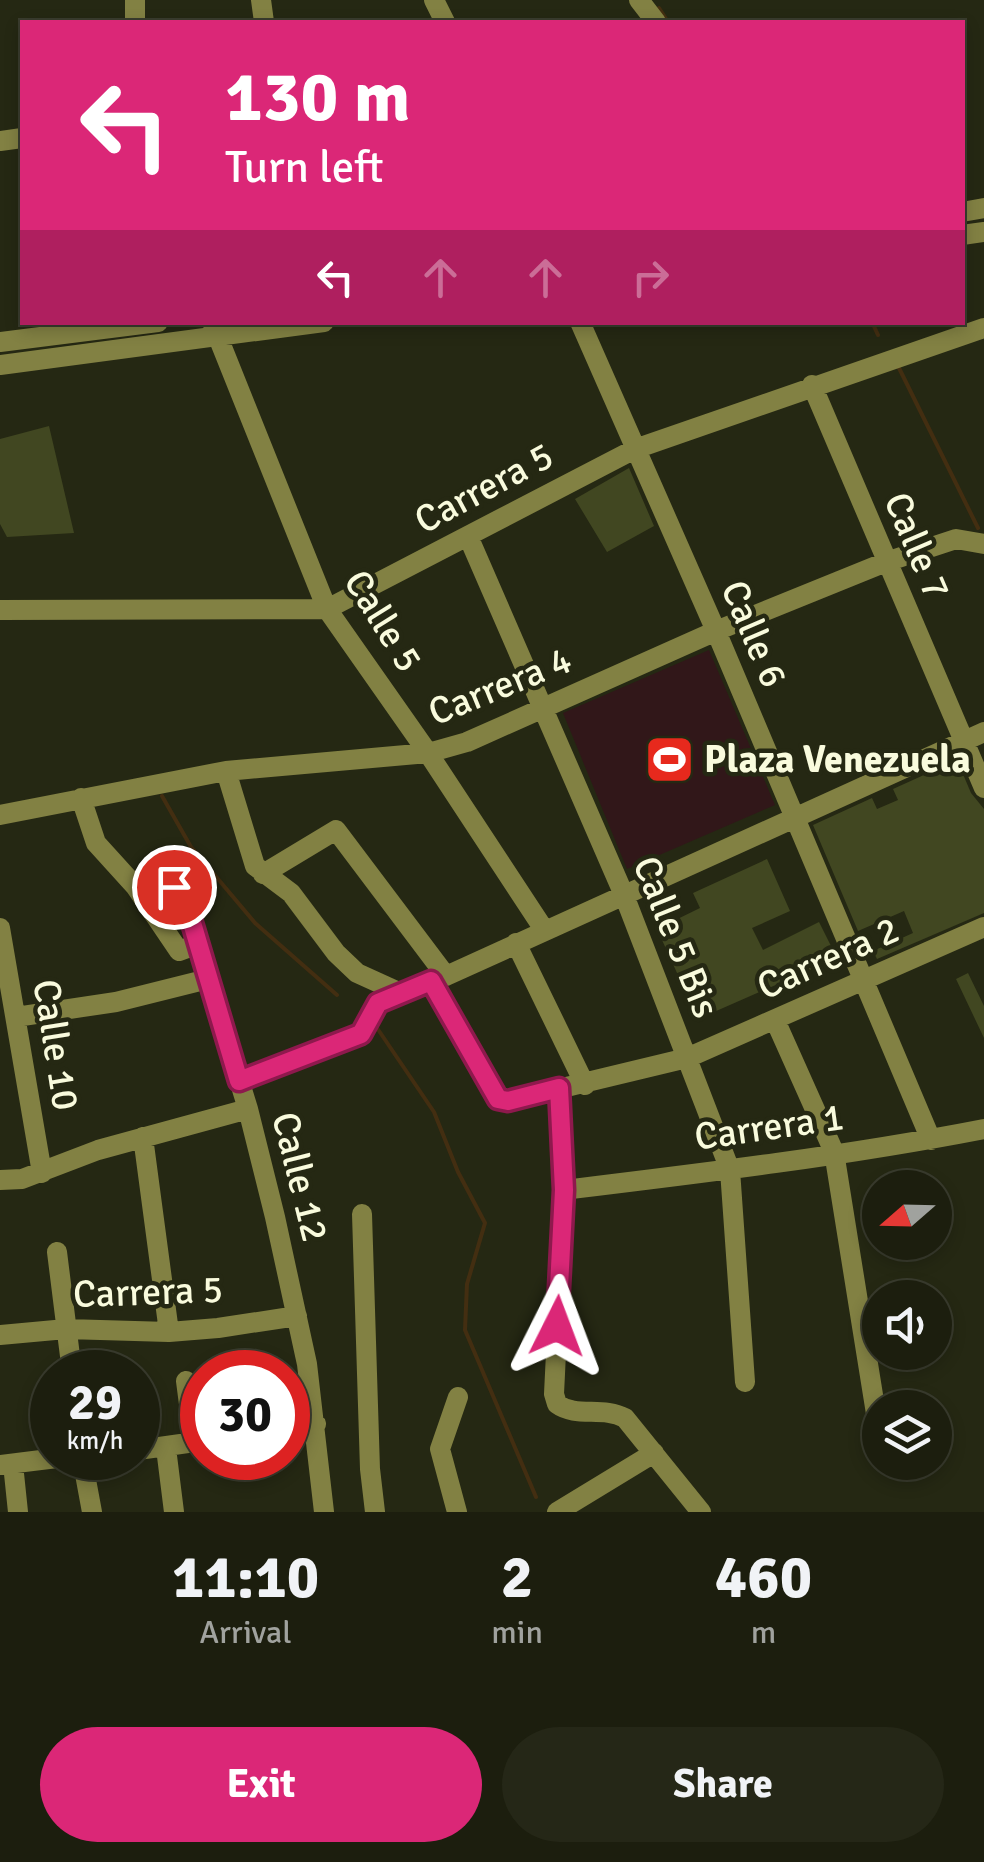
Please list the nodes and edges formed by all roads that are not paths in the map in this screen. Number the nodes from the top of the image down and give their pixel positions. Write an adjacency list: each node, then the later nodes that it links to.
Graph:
1 (639, 0): 2 (street)
2 (654, 20)
3 (134, 325): 8 (street)
4 (283, 325): 7 (street)
5 (581, 325): 11 (street, Calle 6)
6 (984, 328): 10 (street, Carrera 5)
7 (215, 330): 9 (street); 15 (street, Calle 5)
8 (0, 342)
9 (0, 365)
10 (812, 385): 11 (street, Carrera 5); 14 (street, Calle 7)
11 (635, 448): 12 (street, Carrera 5); 17 (street, Calle 6)
12 (468, 536): 15 (street, Carrera 5); 18 (street, Calle 5 Bis)
13 (984, 544): 14 (street, Carrera 4)
14 (886, 562): 17 (street, Carrera 4); 20 (street, Calle 7)
15 (327, 609): 16 (street, Carrera 5); 21 (street, Calle 5)
16 (0, 610)
17 (716, 632): 18 (street, Carrera 4); 26 (street, Calle 6)
18 (542, 709): 21 (street, Carrera 4); 29 (street, Calle 5 Bis)
19 (984, 732): 20 (street)
20 (964, 742): 23 (street, Calle 7); 26 (street)
21 (428, 753): 22 (street, Carrera 4); 32 (street, Calle 5)
22 (226, 771): 24 (street, Carrera 4); 28 (street)
23 (984, 788)
24 (81, 798): 25 (street, Carrera 4); 34 (street)
25 (0, 815)
26 (793, 818): 29 (street); 37 (street, Calle 6)
27 (164, 870): 34 (street, Calle 12)
28 (263, 874): 35 (street); 38 (street)
29 (624, 895): 32 (street); 41 (street, Calle 5 Bis)
30 (984, 927): 37 (street, Carrera 2)
31 (0, 928): 40 (street, Calle 10)
32 (545, 931): 33 (street)
33 (516, 943): 35 (street); 43 (street)
34 (198, 944): 36 (street, Calle 12)
35 (438, 978): 38 (street); 44 (street, Carrera 2)
36 (208, 979): 40 (street); 42 (street, Calle 12)
37 (863, 982): 39 (street, Carrera 2); 48 (street, Calle 6)
38 (401, 992): 42 (street)
39 (775, 1020): 41 (street, Carrera 2); 49 (street)
40 (12, 1028): 51 (street, Calle 10)
41 (687, 1058): 43 (street, Carrera 2); 50 (street, Calle 5 Bis)
42 (239, 1081): 45 (street, Calle 12)
43 (584, 1085): 44 (street, Carrera 2)
44 (559, 1088): 53 (street)
45 (248, 1109): 47 (street); 56 (street, Calle 12)
46 (984, 1129): 48 (street, Carrera 1)
47 (143, 1137): 51 (street); 58 (street)
48 (931, 1140): 49 (street, Carrera 1)
49 (834, 1152): 50 (street, Carrera 1); 62 (street)
50 (730, 1170): 53 (street, Carrera 1); 61 (street, Calle 5 Bis)
51 (42, 1173): 52 (street)
52 (0, 1180)
53 (564, 1190): 69 (street)
54 (362, 1214): 77 (street)
55 (57, 1252): 57 (street)
56 (297, 1316): 58 (street, Carrera 5); 64 (street, Calle 12)
57 (66, 1328): 58 (street, Carrera 5); 59 (street, Carrera 5); 60 (street)
58 (168, 1332)
59 (0, 1335)
60 (69, 1350)
61 (744, 1382)
62 (872, 1390)
63 (458, 1397): 78 (street)
64 (316, 1424): 65 (street); 76 (street, Calle 12)
65 (310, 1425)
66 (180, 1445): 68 (street)
67 (160, 1448): 68 (street)
68 (166, 1448): 75 (street)
69 (654, 1453): 72 (street); 80 (street)
70 (6, 1464): 73 (street)
71 (86, 1480): 74 (street)
72 (587, 1503): 79 (street)
73 (18, 1512)
74 (92, 1512)
75 (174, 1512)
76 (324, 1512)
77 (375, 1512)
78 (457, 1512)
79 (557, 1512)
80 (701, 1512)

